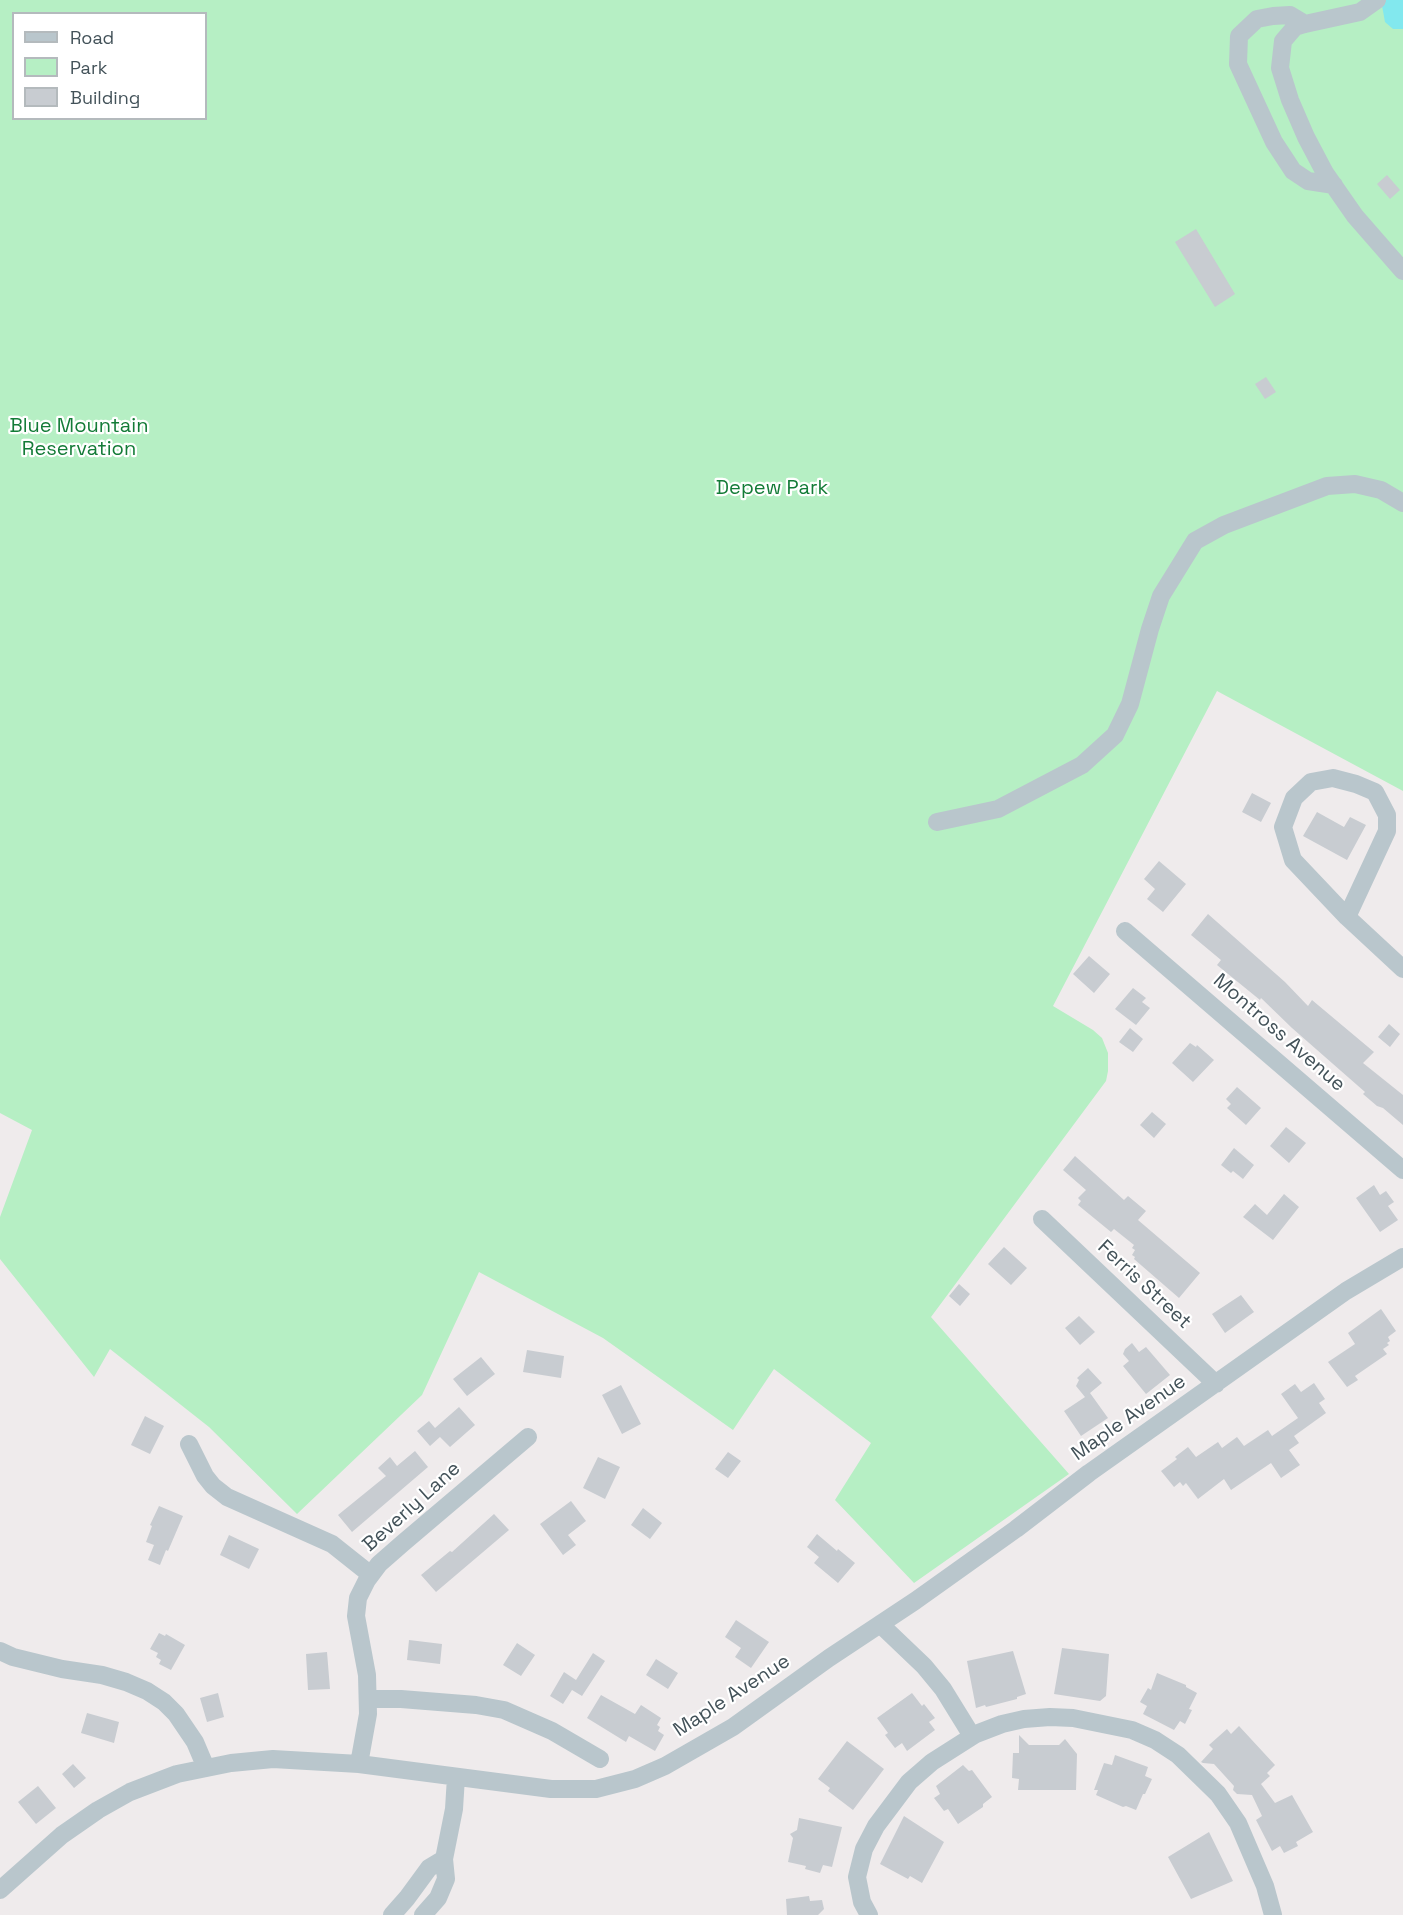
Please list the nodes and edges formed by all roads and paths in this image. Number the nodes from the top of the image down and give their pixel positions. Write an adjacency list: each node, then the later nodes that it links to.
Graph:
1 (1376, 0): 2 (street)
2 (1305, 24): 3 (street); 3 (street)
3 (1334, 185): 4 (street)
4 (1403, 271)
5 (1403, 503): 6 (street)
6 (938, 822)
7 (1347, 917): 7 (street); 9 (street)
8 (1125, 931): 10 (street, Montross Avenue)
9 (1403, 969)
10 (1403, 1170)
11 (1042, 1220): 13 (street, Ferris Street)
12 (1403, 1257): 13 (street, Maple Avenue)
13 (1216, 1384): 17 (street, Maple Avenue)
14 (528, 1437): 16 (street, Beverly Lane)
15 (189, 1444): 16 (street)
16 (371, 1575): 19 (street, Beverly Lane)
17 (880, 1624): 20 (street); 24 (street, Maple Avenue)
18 (0, 1651): 23 (street)
19 (368, 1699): 21 (street); 22 (street, Beverly Lane)
20 (972, 1736): 29 (street); 30 (street)
21 (600, 1759)
22 (359, 1764): 23 (street, Maple Avenue); 24 (street, Maple Avenue)
23 (206, 1768): 26 (street, Maple Avenue)
24 (456, 1777): 25 (street)
25 (444, 1859): 27 (street); 28 (street)
26 (0, 1890)
27 (392, 1915)
28 (423, 1915)
29 (869, 1915)
30 (1273, 1915)

